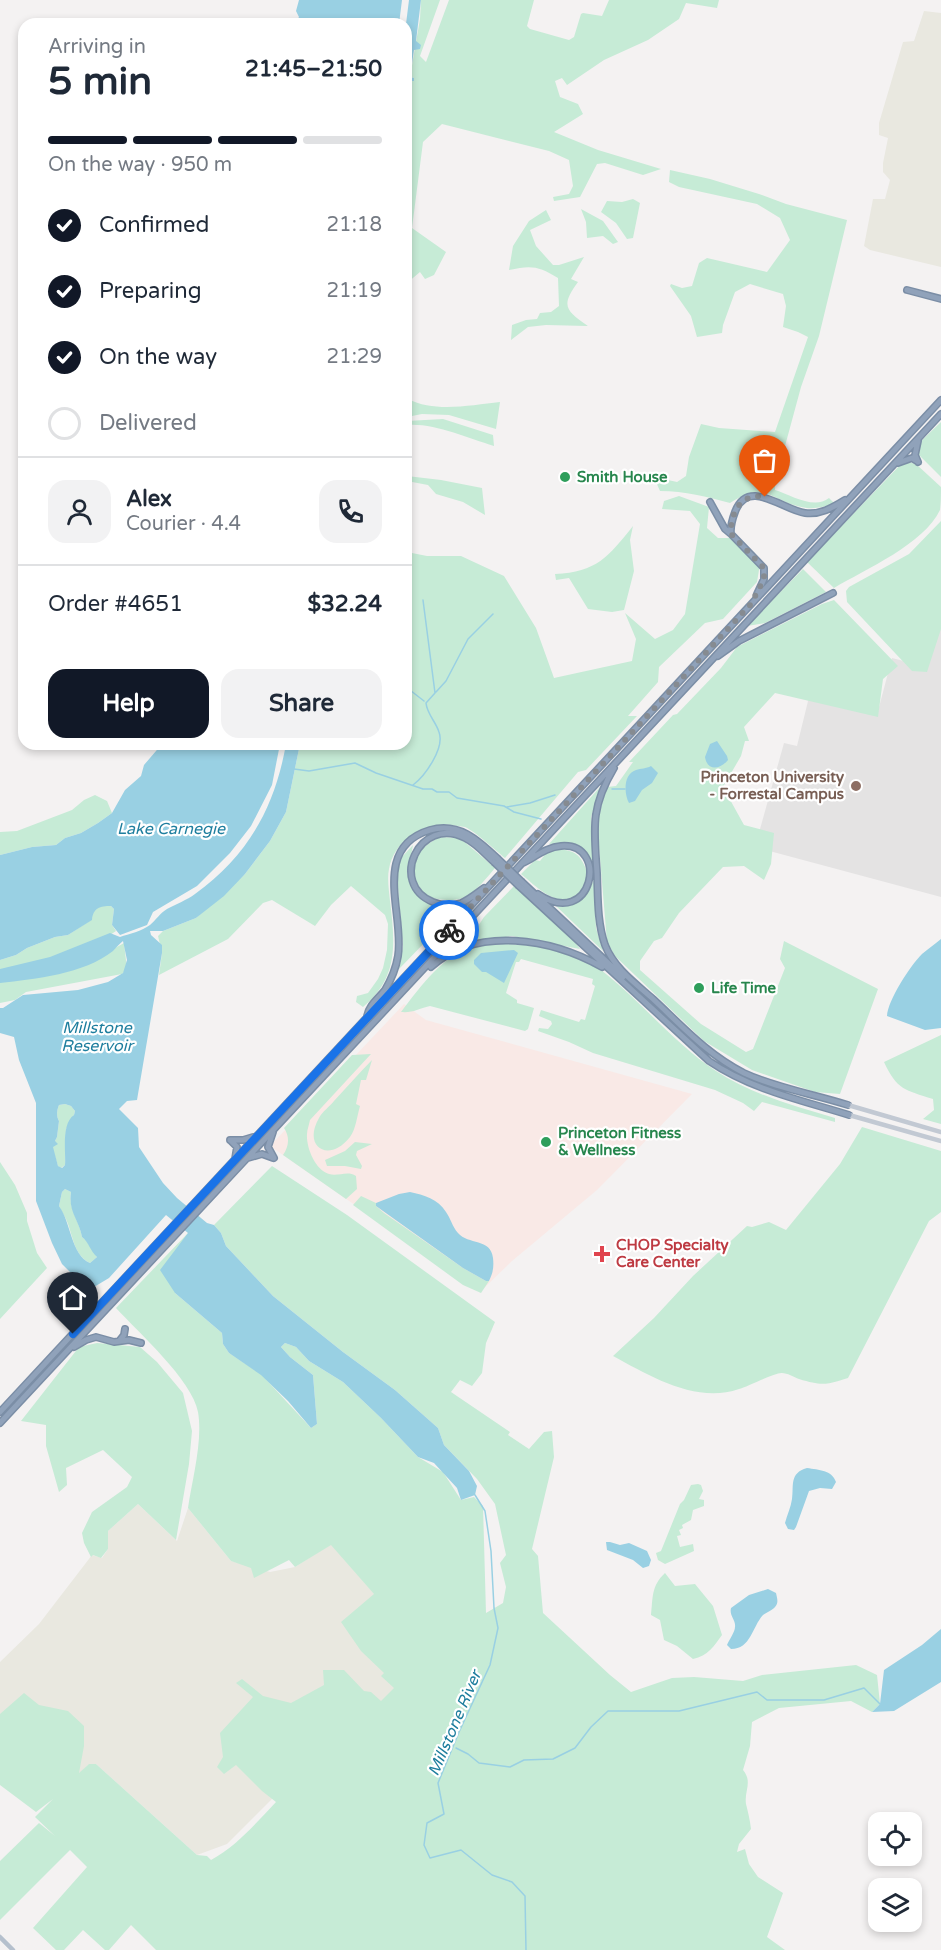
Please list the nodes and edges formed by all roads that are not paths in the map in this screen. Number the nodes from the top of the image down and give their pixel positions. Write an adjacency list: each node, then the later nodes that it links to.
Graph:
1 (907, 290): 2 (highway)
2 (941, 299)
3 (941, 400): 7 (highway)
4 (941, 414): 5 (highway)
5 (920, 436): 6 (highway); 6 (highway)
6 (894, 464): 12 (highway)
7 (851, 496): 9 (highway); 11 (highway)
8 (710, 502): 9 (highway)
9 (731, 534): 11 (highway)
10 (833, 593): 12 (highway)
11 (751, 604): 16 (highway)
12 (712, 660): 13 (highway)
13 (622, 757): 15 (highway); 22 (highway)
14 (496, 860): 16 (highway); 17 (highway, bridge); 21 (highway)
15 (519, 866): 18 (highway); 20 (highway)
16 (491, 884): 21 (highway)
17 (521, 884): 18 (highway); 19 (highway)
18 (528, 888): 22 (highway)
19 (610, 970): 20 (highway); 24 (highway)
20 (419, 975): 25 (highway)
21 (367, 1016): 27 (highway)
22 (674, 1021): 23 (highway)
23 (848, 1105): 26 (main road)
24 (849, 1115): 28 (main road)
25 (275, 1127): 29 (highway); 29 (highway)
26 (941, 1132)
27 (257, 1135): 30 (highway); 30 (highway)
28 (941, 1141)
29 (246, 1159): 31 (highway)
30 (235, 1160): 31 (highway)
31 (194, 1209): 35 (highway); 36 (highway)
32 (125, 1329): 33 (highway)
33 (120, 1340): 34 (highway); 35 (highway)
34 (141, 1343)
35 (63, 1354): 37 (highway)
36 (0, 1412)
37 (0, 1423)
38 (0, 1936): 39 (main road)
39 (13, 1950)

